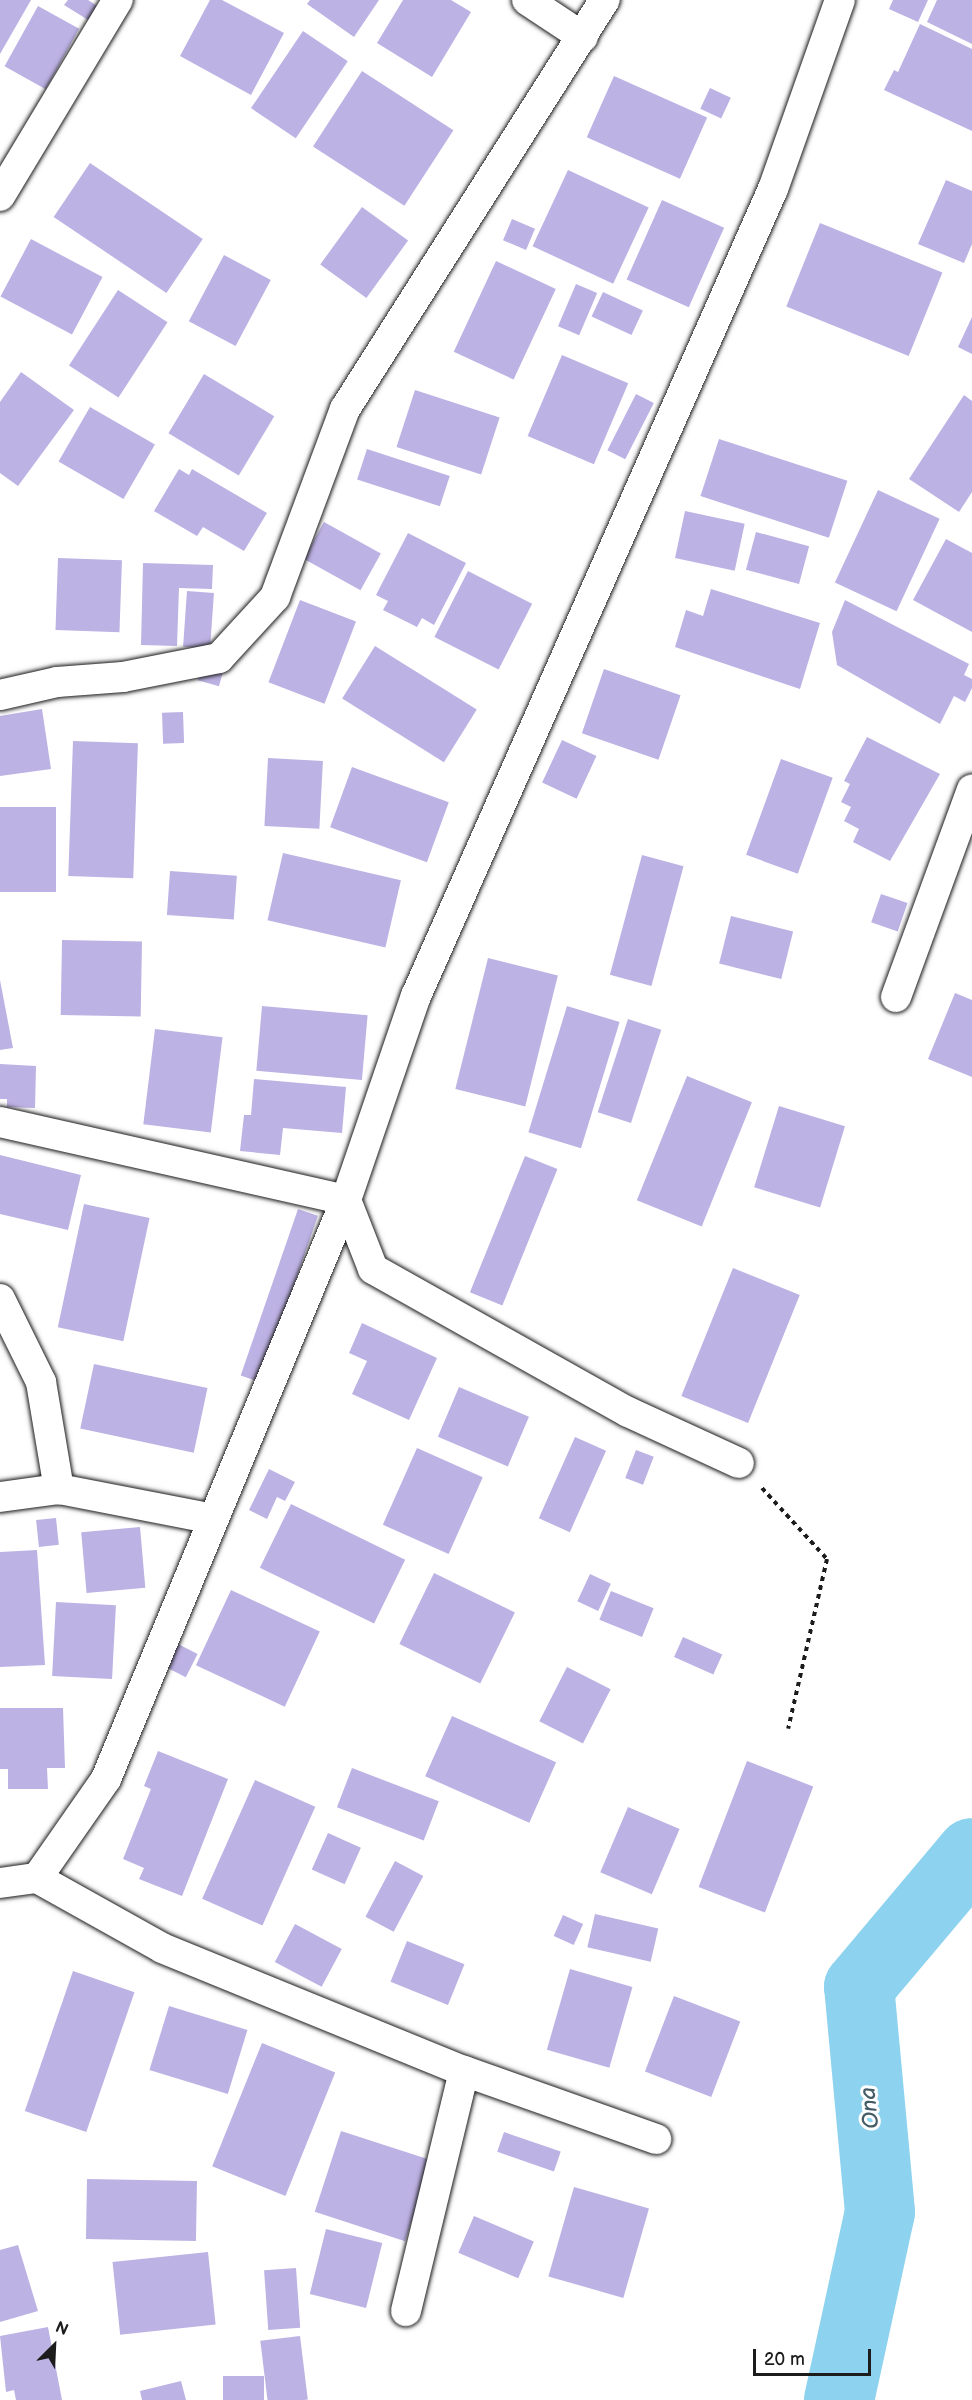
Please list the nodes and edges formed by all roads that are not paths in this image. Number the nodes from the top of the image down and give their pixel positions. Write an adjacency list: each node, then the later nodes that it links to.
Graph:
1 (118, 0): 6 (street)
2 (527, 0): 5 (street)
3 (605, 0): 5 (street)
4 (840, 0): 11 (street)
5 (583, 37): 7 (street)
6 (0, 196)
7 (0, 694)
8 (972, 789): 9 (street)
9 (896, 998)
10 (0, 1122): 11 (street)
11 (346, 1200): 13 (street); 16 (street)
12 (0, 1299): 14 (street)
13 (740, 1463)
14 (59, 1490): 15 (street); 16 (street)
15 (0, 1497)
16 (213, 1520): 17 (street)
17 (37, 1878): 18 (street); 19 (street)
18 (0, 1883)
19 (464, 2071): 20 (street); 21 (street)
20 (656, 2139)
21 (406, 2311)

